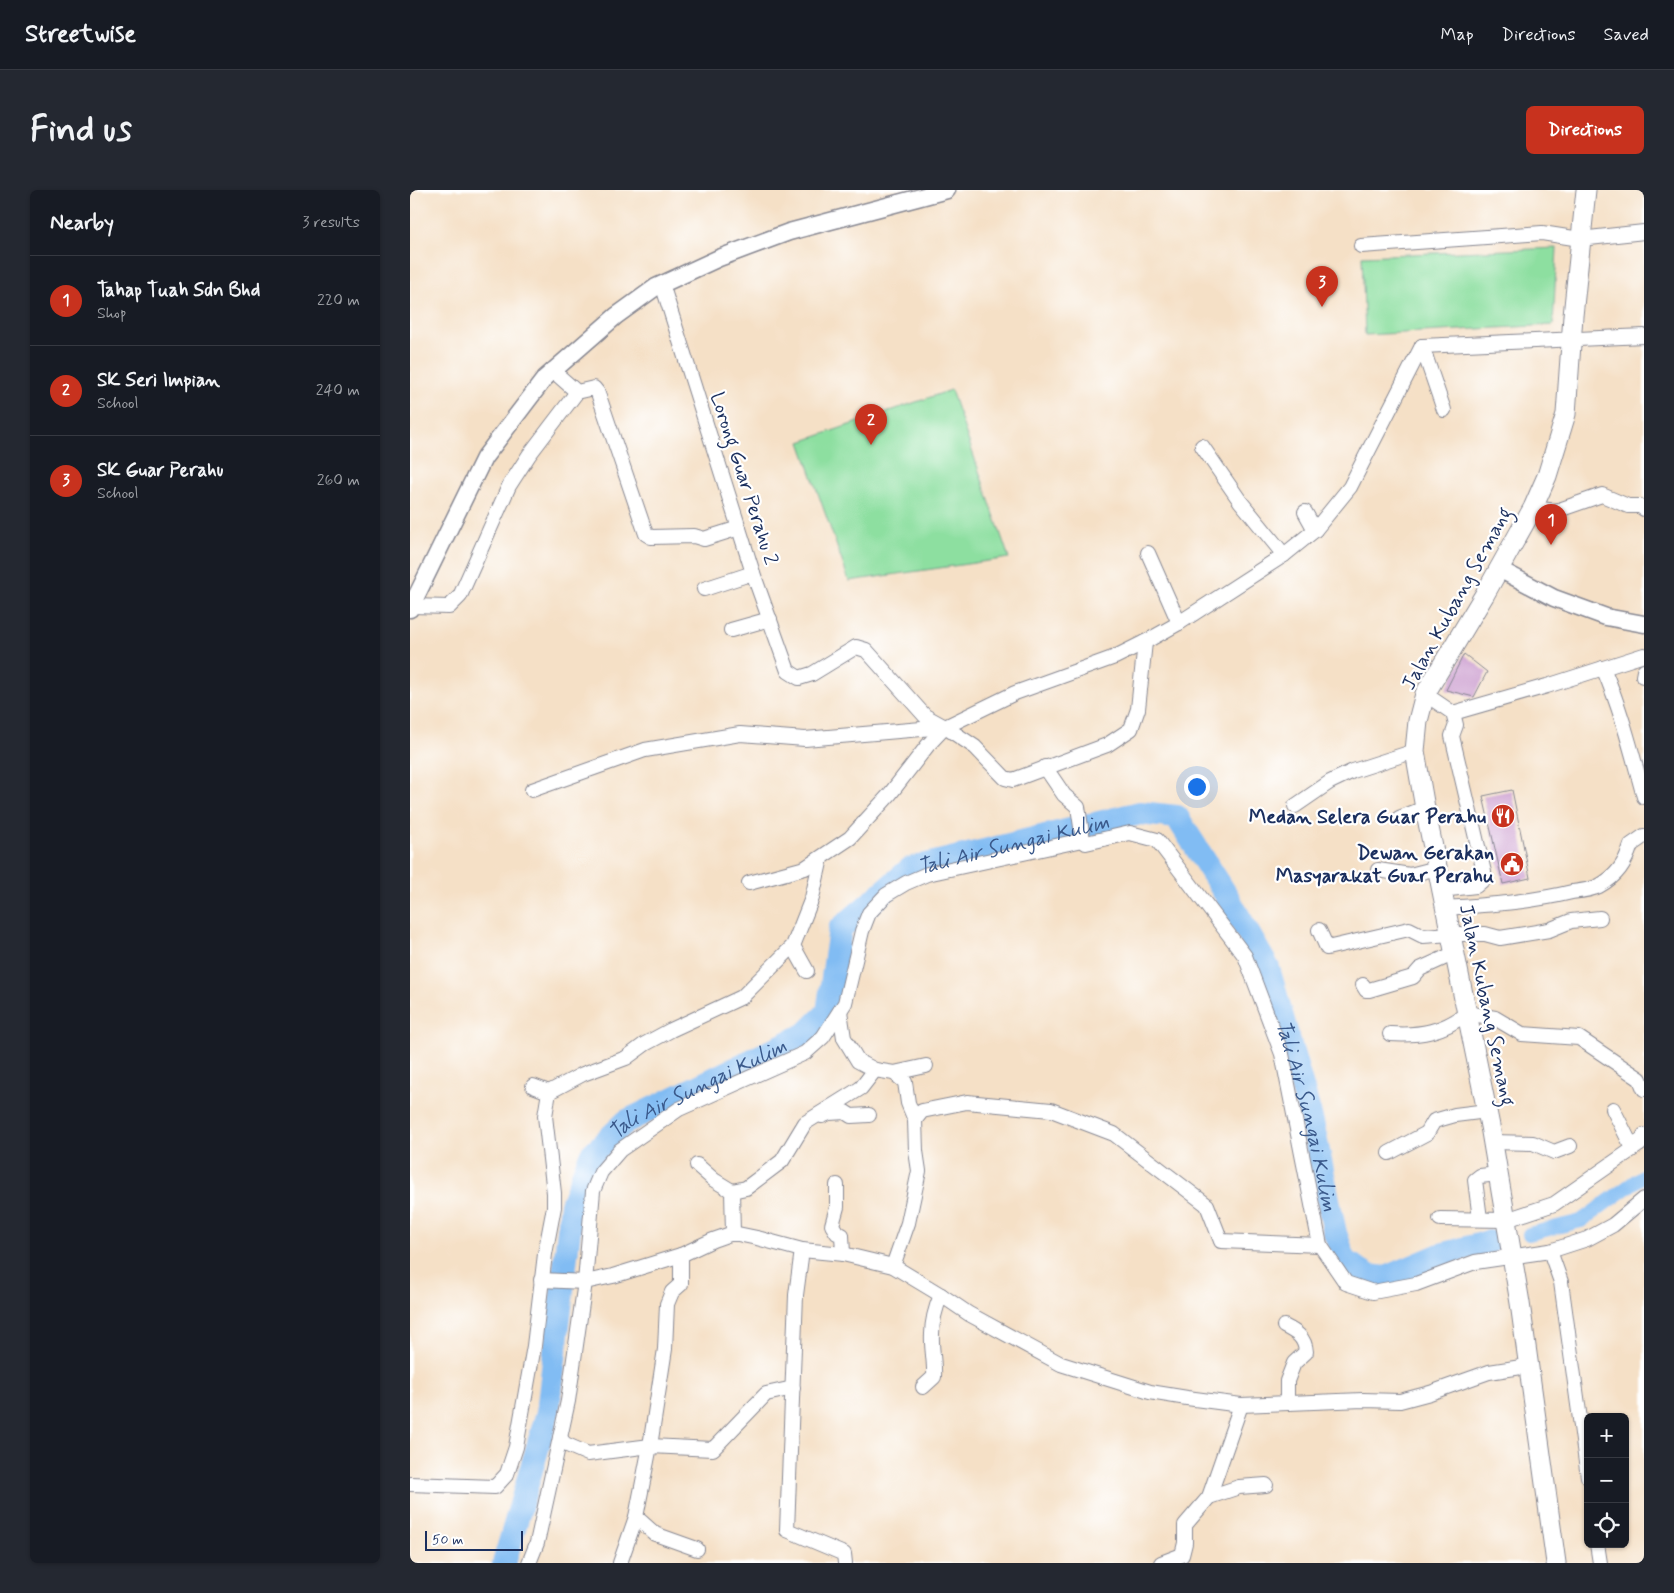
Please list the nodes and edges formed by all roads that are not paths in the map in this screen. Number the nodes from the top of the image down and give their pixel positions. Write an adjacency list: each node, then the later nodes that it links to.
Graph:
1 (947, 190): 6 (street)
2 (1586, 190): 4 (main road, Jalan Kubang Semang)
3 (1644, 232): 4 (street)
4 (1580, 238): 5 (street); 8 (main road, Jalan Kubang Semang)
5 (1361, 246)
6 (662, 284): 10 (street); 17 (street, Lorong Guar Perahu 2)
7 (1644, 336): 8 (street)
8 (1571, 340): 9 (street); 14 (main road, Jalan Kubang Semang)
9 (1422, 346): 12 (street); 18 (street)
10 (552, 370): 11 (street); 24 (street)
11 (577, 392): 17 (street); 24 (street)
12 (1444, 410)
13 (1202, 446): 20 (street)
14 (1533, 508): 15 (street); 21 (main road, Jalan Kubang Semang)
15 (1644, 509)
16 (1305, 512): 18 (street)
17 (739, 528): 22 (street, Lorong Guar Perahu 2)
18 (1315, 530): 20 (street)
19 (1148, 553): 26 (street)
20 (1284, 555): 26 (street)
21 (1499, 568): 27 (street); 32 (main road, Jalan Kubang Semang)
22 (753, 573): 23 (street); 25 (street, Lorong Guar Perahu 2)
23 (704, 589)
24 (411, 608)
25 (770, 619): 28 (street); 34 (street, Lorong Guar Perahu 2)
26 (1180, 623): 29 (street)
27 (1644, 624)
28 (731, 630)
29 (1146, 642): 34 (street); 36 (street)
30 (1644, 655): 31 (street)
31 (1603, 668): 33 (street); 38 (street)
32 (1425, 694): 33 (street); 35 (main road, Jalan Kubang Semang)
33 (1453, 713): 48 (street)
34 (945, 727): 36 (street); 37 (street); 44 (street)
35 (1415, 751): 39 (street); 40 (main road, Jalan Kubang Semang)
36 (1045, 767): 43 (street)
37 (532, 790)
38 (1644, 797)
39 (1295, 806)
40 (1425, 808): 41 (street); 45 (main road, Jalan Kubang Semang)
41 (1399, 818)
42 (1644, 836): 48 (street)
43 (1083, 838): 56 (street); 83 (street)
44 (821, 858): 47 (street); 52 (street)
45 (1437, 868): 46 (street); 48 (main road, Jalan Kubang Semang)
46 (1378, 870)
47 (750, 884)
48 (1443, 899): 51 (main road, Jalan Kubang Semang)
49 (1600, 918): 51 (street)
50 (1318, 930): 51 (street)
51 (1451, 934): 53 (main road, Jalan Kubang Semang)
52 (793, 946): 54 (street); 64 (street)
53 (1455, 953): 55 (street); 57 (main road, Jalan Kubang Semang)
54 (807, 971)
55 (1363, 984)
56 (840, 1011): 60 (street); 91 (street)
57 (1467, 1013): 58 (street); 63 (street); 66 (main road, Jalan Kubang Semang)
58 (1390, 1034)
59 (926, 1066): 61 (street)
60 (875, 1070): 61 (street); 69 (street)
61 (894, 1073): 68 (street)
62 (533, 1086): 64 (street)
63 (1644, 1089)
64 (549, 1092): 90 (street)
65 (1613, 1109): 70 (street)
66 (1487, 1111): 71 (main road, Jalan Kubang Semang); 73 (street)
67 (869, 1115): 69 (street)
68 (916, 1120): 83 (street); 89 (street)
69 (805, 1123): 77 (street)
70 (1642, 1139): 81 (street)
71 (1493, 1142): 72 (street); 75 (main road, Jalan Kubang Semang)
72 (1570, 1146)
73 (1388, 1153)
74 (698, 1166): 77 (street)
75 (1498, 1174): 80 (street); 81 (main road, Jalan Kubang Semang)
76 (837, 1186): 87 (street)
77 (732, 1191): 82 (street)
78 (1644, 1199): 85 (street)
79 (1440, 1219): 80 (street)
80 (1480, 1219): 81 (street)
81 (1506, 1220): 88 (main road, Jalan Kubang Semang)
82 (733, 1234): 84 (street); 86 (street)
83 (1320, 1245): 88 (street)
84 (802, 1250): 87 (street); 96 (street)
85 (1550, 1251): 88 (street); 101 (street)
86 (681, 1254): 91 (street); 100 (street)
87 (843, 1254): 89 (street)
88 (1512, 1256): 94 (main road, Jalan Kubang Semang)
89 (893, 1266): 92 (street)
90 (545, 1280): 91 (street); 102 (street)
91 (583, 1282): 99 (street)
92 (941, 1295): 95 (street); 98 (street)
93 (1284, 1326): 97 (street)
94 (1528, 1366): 97 (street); 112 (main road, Jalan Kubang Semang)
95 (923, 1387)
96 (793, 1388): 100 (street); 110 (street)
97 (1287, 1403): 98 (street)
98 (1241, 1405): 104 (street)
99 (560, 1438): 100 (street); 108 (street)
100 (650, 1446): 105 (street)
101 (1585, 1458)
102 (410, 1484)
103 (1266, 1485): 104 (street)
104 (1209, 1497): 111 (street)
105 (636, 1517): 107 (street); 109 (street)
106 (1598, 1548): 113 (street)
107 (697, 1549)
108 (529, 1563)
109 (620, 1563)
110 (845, 1563)
111 (1161, 1563)
112 (1556, 1563)
113 (1600, 1563)

